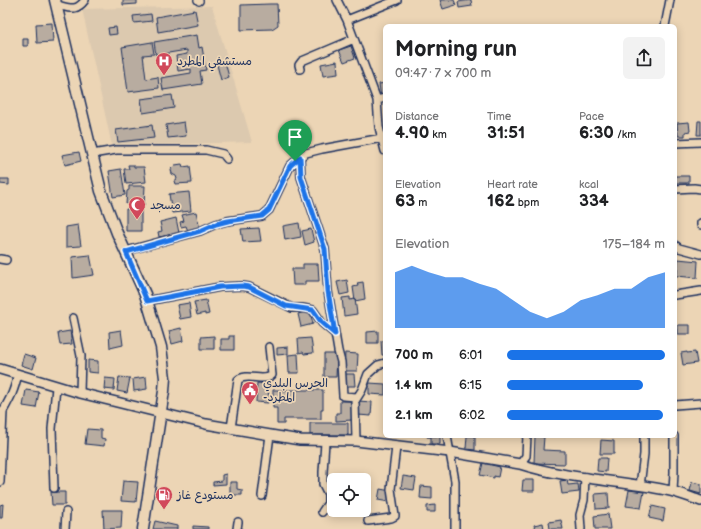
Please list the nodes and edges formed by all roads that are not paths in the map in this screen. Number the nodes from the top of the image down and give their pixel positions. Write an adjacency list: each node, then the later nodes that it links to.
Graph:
1 (85, 0): 5 (street)
2 (338, 0): 6 (street)
3 (397, 0): 6 (street)
4 (670, 0): 7 (street)
5 (54, 2): 10 (main road)
6 (347, 20): 8 (street)
7 (665, 24)
8 (354, 39): 9 (street); 12 (street)
9 (300, 69)
10 (72, 86): 18 (main road); 41 (main road)
11 (383, 98): 12 (street)
12 (377, 100): 13 (street)
13 (382, 121): 14 (street)
14 (382, 138): 15 (street); 19 (street)
15 (383, 142)
16 (701, 142): 17 (street)
17 (677, 143)
18 (92, 154): 20 (street); 24 (main road)
19 (300, 157): 24 (street); 30 (street)
20 (227, 159)
21 (701, 189): 22 (street)
22 (677, 190)
23 (677, 246): 25 (street)
24 (126, 252): 28 (main road)
25 (701, 254)
26 (701, 291): 27 (street)
27 (677, 295)
28 (147, 301): 30 (street); 41 (main road)
29 (73, 318): 36 (street)
30 (335, 334): 37 (street)
31 (269, 347): 42 (street)
32 (383, 364): 37 (street)
33 (0, 369): 34 (street)
34 (18, 374): 35 (street); 40 (street)
35 (56, 387): 36 (street); 56 (street)
36 (80, 393): 41 (street)
37 (356, 397): 48 (street)
38 (701, 402): 39 (street)
39 (677, 404)
40 (1, 411): 54 (street)
41 (159, 413): 42 (street); 64 (main road); 65 (main road)
42 (232, 428): 43 (street)
43 (270, 435): 49 (street); 58 (street)
44 (447, 438): 51 (street)
45 (527, 438): 52 (street)
46 (644, 438): 55 (street)
47 (674, 438): 57 (street)
48 (356, 441): 49 (street); 50 (street)
49 (325, 442): 61 (street)
50 (396, 447): 51 (street); 62 (street)
51 (450, 452): 52 (street); 66 (street)
52 (520, 464): 53 (street)
53 (585, 477): 55 (street); 67 (street)
54 (0, 482)
55 (640, 486): 57 (street)
56 (54, 488)
57 (672, 492): 59 (street)
58 (262, 496)
59 (701, 501)
60 (66, 512): 63 (street)
61 (322, 512)
62 (368, 521)
63 (65, 529)
64 (137, 529)
65 (143, 529)
66 (455, 529)
67 (581, 529)

